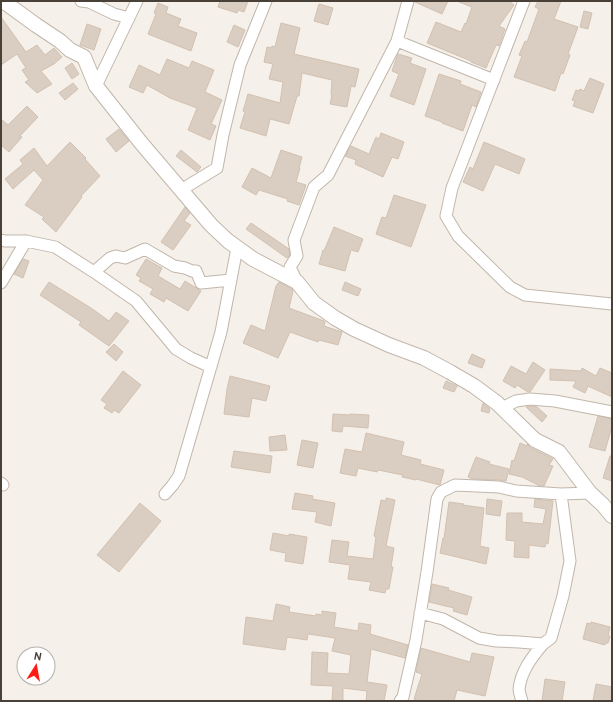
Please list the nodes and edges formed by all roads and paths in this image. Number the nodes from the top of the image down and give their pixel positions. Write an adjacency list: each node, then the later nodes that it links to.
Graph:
1 (81, 1): 7 (street)
2 (137, 1): 7 (street)
3 (266, 1): 11 (street)
4 (408, 1): 8 (street)
5 (524, 1): 9 (street)
6 (10, 3): 10 (street)
7 (129, 18): 10 (street)
8 (397, 41): 9 (street); 17 (street)
9 (494, 80): 19 (street)
10 (96, 86): 11 (street)
11 (181, 190): 14 (street)
12 (26, 240): 13 (street); 15 (street); 18 (street)
13 (2, 242)
14 (238, 248): 16 (street); 17 (street)
15 (94, 272): 16 (street); 20 (street)
16 (231, 280): 20 (street)
17 (297, 282): 21 (street)
18 (1, 283)
19 (612, 304)
20 (211, 367): 24 (street)
21 (502, 408): 22 (street); 23 (street)
22 (612, 412)
23 (590, 493): 25 (street); 26 (street)
24 (165, 494)
25 (561, 494): 27 (street); 28 (street)
26 (612, 516)
27 (420, 613): 28 (street); 29 (street)
28 (543, 644): 30 (street)
29 (400, 701)
30 (522, 701)

